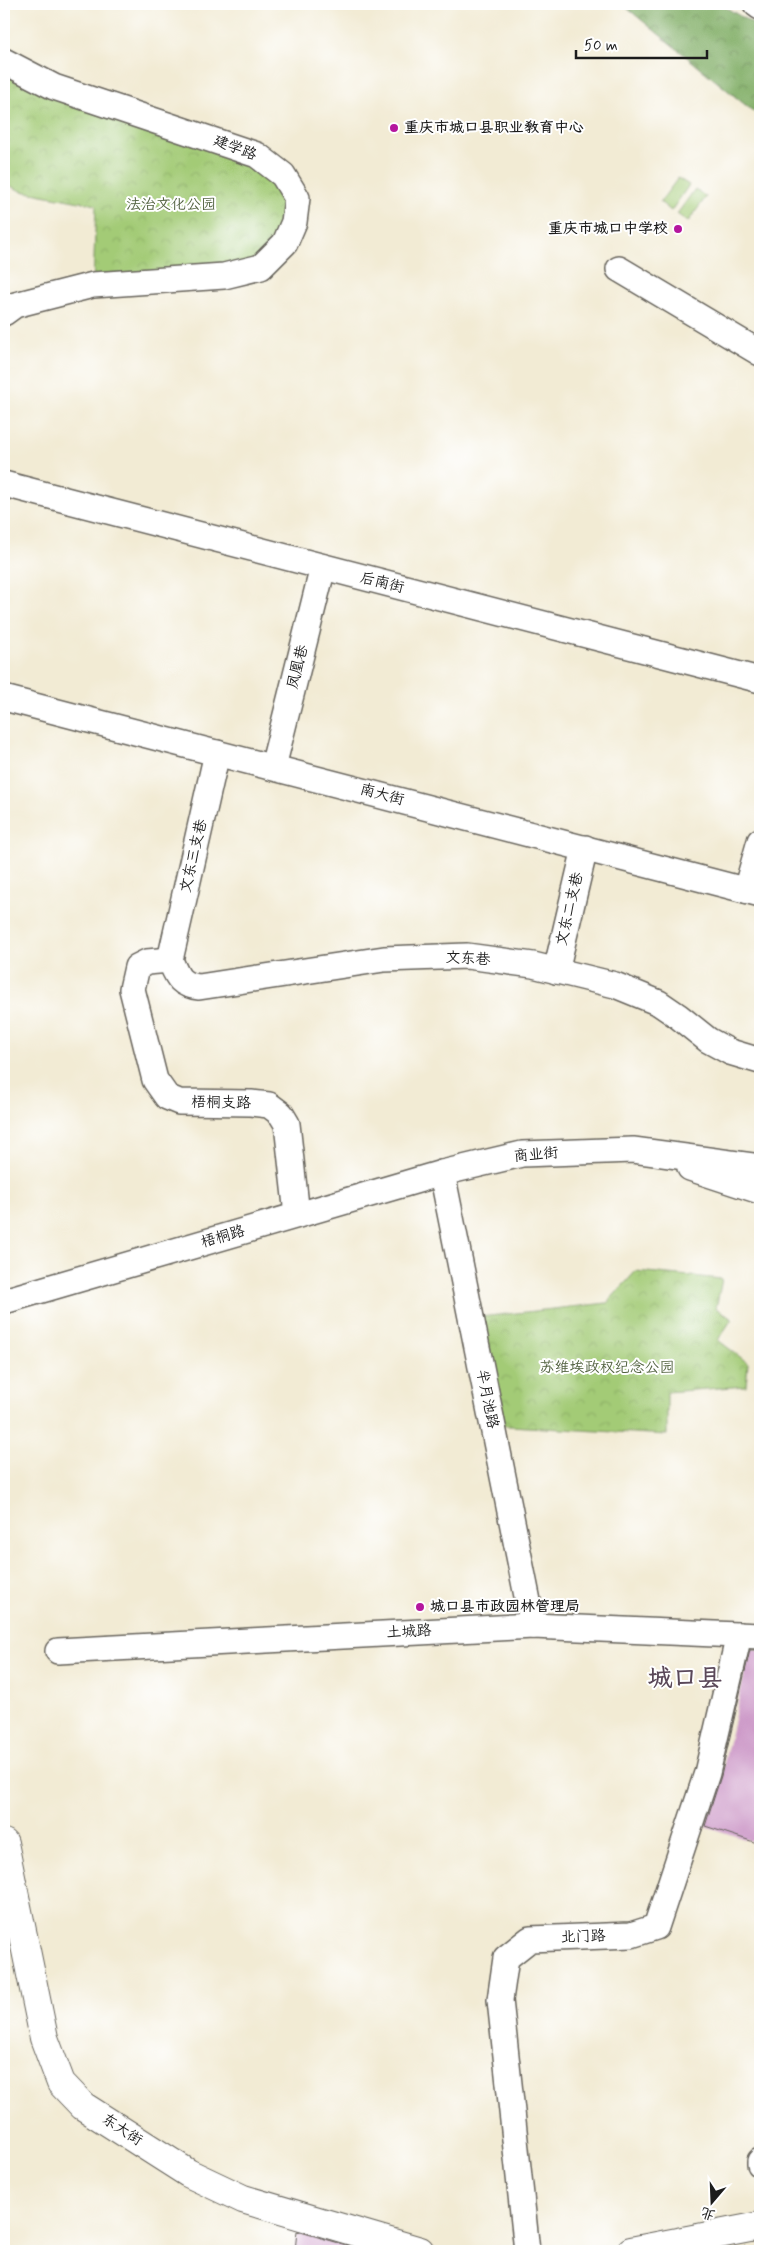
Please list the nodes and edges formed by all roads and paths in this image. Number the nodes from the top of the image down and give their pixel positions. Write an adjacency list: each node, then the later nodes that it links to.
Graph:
1 (756, 4): 2 (street)
2 (760, 8)
3 (4, 61): 5 (street, 建学路)
4 (619, 269): 6 (street)
5 (4, 313)
6 (760, 353)
7 (4, 484): 8 (street, 后南街)
8 (323, 567): 9 (street, 后南街); 12 (street, 凤凰巷)
9 (760, 680)
10 (4, 698): 11 (street, 南大街)
11 (217, 753): 12 (street, 南大街); 16 (street, 文东三支巷)
12 (273, 766): 14 (street, 南大街)
13 (760, 841): 15 (street)
14 (585, 848): 15 (street, 南大街); 17 (street, 文东二支巷)
15 (753, 892)
16 (170, 960): 17 (street, 文东巷); 23 (street, 梧桐支路)
17 (556, 971): 18 (street, 文东巷)
18 (760, 1060)
19 (633, 1150): 20 (street, 商业街); 21 (street, 商业街); 22 (street, 商业街)
20 (760, 1167)
21 (442, 1173): 23 (street, 梧桐路); 25 (street, 半月池路)
22 (760, 1191)
23 (297, 1215): 24 (street, 梧桐路)
24 (4, 1302)
25 (533, 1626): 26 (street, 土城路); 27 (street, 土城路)
26 (750, 1635): 34 (street, 北门路)
27 (58, 1651)
28 (4, 1843): 33 (main road, 东大街)
29 (4, 1918): 32 (main road, 东大街)
30 (760, 2226): 35 (main road)
31 (760, 2242): 36 (main road)
32 (370, 2251)
33 (420, 2251)
34 (527, 2251)
35 (631, 2251)
36 (708, 2251)

